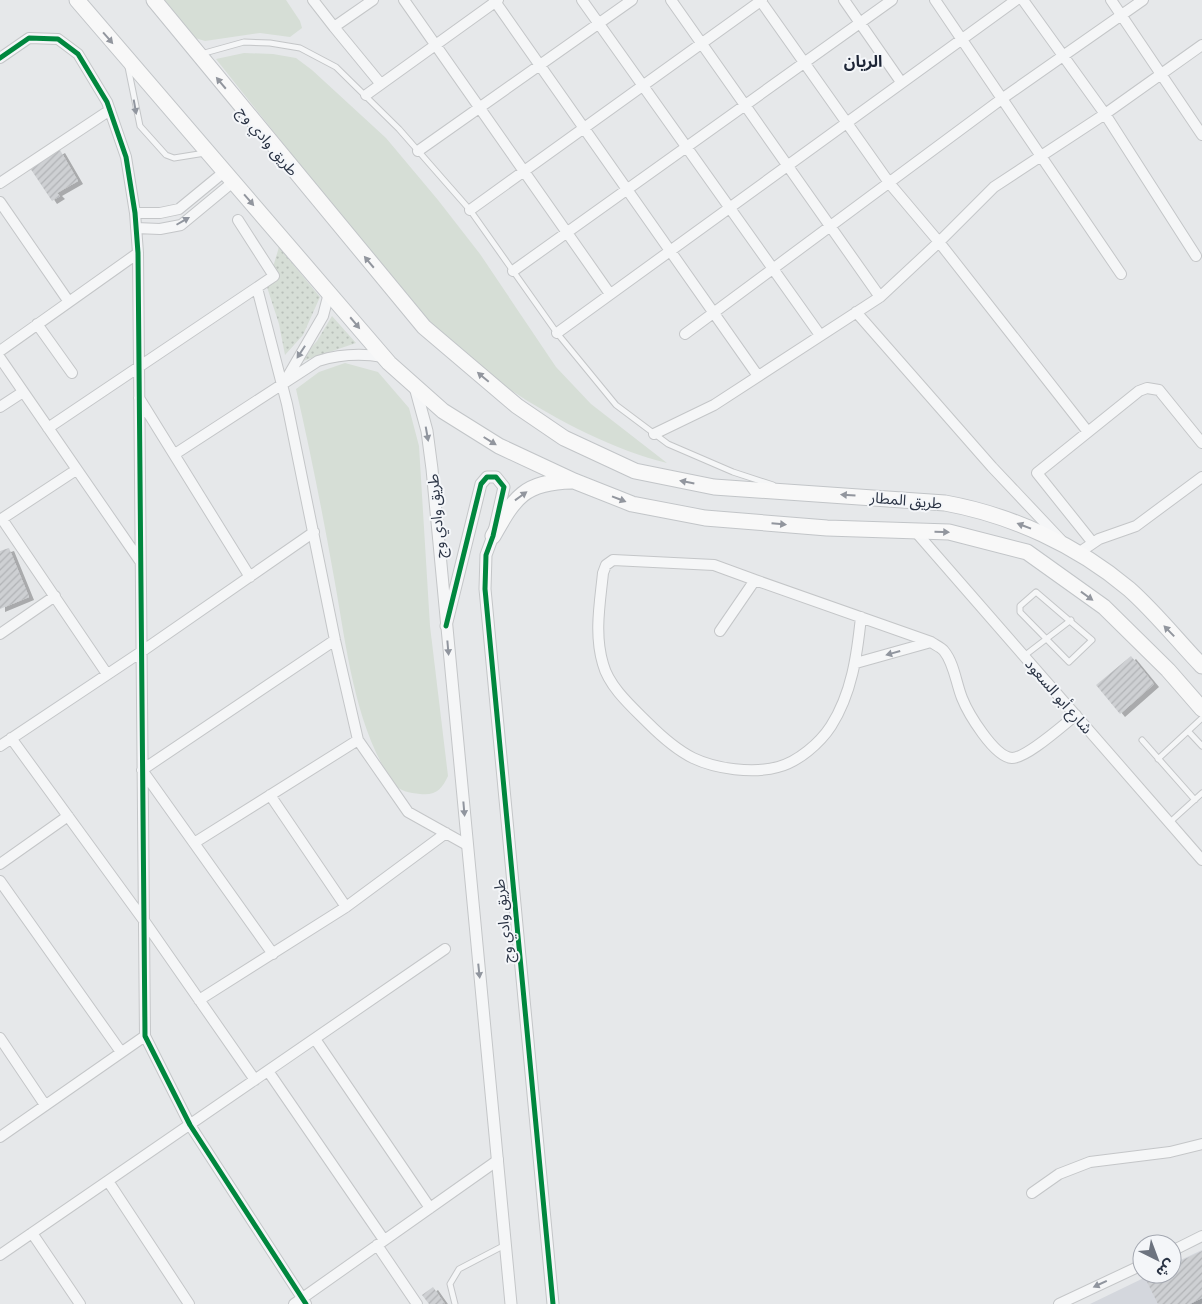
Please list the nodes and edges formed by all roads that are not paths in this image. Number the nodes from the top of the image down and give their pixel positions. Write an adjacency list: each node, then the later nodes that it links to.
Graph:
1 (77, 0): 29 (main road, one-way to 29)
2 (154, 0): 26 (main road, طريق وادي وج)
3 (313, 0): 21 (street)
4 (373, 0): 21 (street)
5 (404, 0): 24 (street)
6 (582, 0): 19 (street)
7 (632, 0): 19 (street)
8 (671, 0): 23 (street)
9 (761, 0): 23 (street); 30 (street)
10 (844, 0): 20 (street)
11 (892, 0): 20 (street)
12 (935, 0): 22 (street)
13 (1016, 0): 22 (street)
14 (1024, 0): 27 (street)
15 (1111, 0): 18 (street)
16 (1143, 0): 18 (street)
17 (496, 1): 24 (street); 31 (street)
18 (1122, 15): 27 (street); 32 (street)
19 (599, 23): 31 (street); 35 (street)
20 (861, 24): 30 (street); 33 (street)
21 (334, 27): 34 (street)
22 (963, 38): 33 (street); 37 (street)
23 (702, 43): 35 (street); 38 (street)
24 (435, 44): 34 (street); 39 (street)
25 (1202, 44): 32 (street)
26 (197, 55): 36 (lane); 95 (main road, طريق وادي وج, one-way to 26)
27 (1063, 56): 37 (street); 41 (street)
28 (0, 58): 40 (street)
29 (127, 59): 47 (main road); 47 (lane, one-way to 47)
30 (805, 63): 38 (street); 42 (street)
31 (539, 65): 39 (street); 43 (street)
32 (1161, 74): 41 (street); 44 (street)
33 (901, 82): 42 (street)
34 (380, 83): 36 (street)
35 (643, 86): 43 (street); 45 (street)
36 (366, 95): 46 (lane)
37 (1003, 98): 48 (street); 53 (street)
38 (746, 106): 45 (street); 49 (street)
39 (479, 107): 46 (street); 50 (street)
40 (110, 110): 52 (street); 58 (street)
41 (1105, 114): 48 (street); 66 (street)
42 (846, 122): 49 (street); 53 (street)
43 (584, 128): 50 (street); 54 (street)
44 (1202, 135)
45 (687, 147): 54 (street); 56 (street)
46 (418, 150): 57 (lane)
47 (208, 153): 51 (main road)
48 (1042, 156): 63 (street); 69 (street)
49 (787, 165): 56 (street); 60 (street)
50 (524, 171): 57 (street); 62 (street)
51 (229, 177): 58 (street); 61 (street, one-way to 51); 71 (main road, one-way to 71)
52 (0, 183)
53 (890, 184): 60 (street); 63 (street)
54 (627, 190): 62 (street); 64 (street)
55 (0, 202): 74 (street)
56 (729, 207): 64 (street); 67 (street)
57 (470, 210): 68 (lane)
58 (135, 213): 61 (street)
59 (238, 220): 70 (street)
60 (831, 227): 67 (street); 73 (street)
61 (136, 228): 65 (street)
62 (567, 233): 68 (street); 72 (street)
63 (939, 242): 73 (street); 93 (street)
64 (670, 251): 72 (street); 76 (street)
65 (138, 253): 74 (street); 84 (street)
66 (1196, 256)
67 (773, 269): 76 (street); 80 (street)
68 (513, 271): 78 (lane)
69 (1121, 274)
70 (257, 288): 84 (street); 87 (street)
71 (329, 293): 82 (main road, one-way to 82); 87 (street, one-way to 87)
72 (610, 294): 78 (street)
73 (880, 297): 75 (street)
74 (68, 302): 77 (street)
75 (856, 312): 80 (street); 107 (street)
76 (713, 313): 79 (street); 86 (street)
77 (37, 324): 81 (street); 85 (street)
78 (557, 333): 94 (lane)
79 (685, 334)
80 (820, 336): 86 (street)
81 (0, 351)
82 (383, 357): 87 (street); 88 (main road)
83 (0, 358): 89 (street)
84 (139, 366): 90 (street); 92 (street)
85 (72, 372)
86 (758, 376): 94 (street)
87 (283, 385): 97 (street); 104 (street)
88 (415, 387): 100 (main road, one-way to 100); 114 (street, طريق وادي وج, one-way to 114)
89 (23, 392): 91 (street); 92 (street)
90 (139, 398): 97 (street); 108 (street)
91 (0, 407)
92 (48, 428): 98 (street)
93 (1088, 432): 96 (street); 106 (street)
94 (654, 434): 101 (lane)
95 (564, 438): 101 (main road, طريق المطار, one-way to 95)
96 (1202, 443)
97 (175, 454): 109 (street)
98 (76, 470): 102 (street); 108 (street)
99 (1202, 477): 106 (street)
100 (574, 482): 103 (main road, طريق المطار, one-way to 103); 105 (main road, one-way to 100)
101 (792, 491): 107 (main road, طريق المطار, one-way to 101)
102 (1, 519): 111 (street)
103 (915, 531): 121 (street, شارع أبو السعود); 125 (main road, طريق المطار, one-way to 125)
104 (314, 532): 109 (street); 117 (street)
105 (493, 536): 114 (street, طريق وادي وج); 181 (street, طريق وادي وج)
106 (1093, 543): 107 (street)
107 (1074, 552): 123 (main road, طريق المطار, one-way to 107)
108 (140, 561): 120 (street)
109 (250, 577): 120 (street)
110 (755, 580): 112 (street); 115 (street); 122 (street)
111 (55, 596): 116 (street); 124 (street)
112 (861, 617): 119 (street); 122 (street)
113 (1071, 620): 118 (lane); 118 (lane); 118 (lane)
114 (446, 626): 143 (street, طريق وادي وج, one-way to 143)
115 (720, 631)
116 (0, 634)
117 (335, 640): 130 (street); 135 (street)
118 (1046, 640): 121 (lane)
119 (932, 642): 122 (street, one-way to 122); 126 (street)
120 (141, 652): 124 (street); 135 (street)
121 (1024, 656): 126 (street, شارع أبو السعود)
122 (856, 663)
123 (1202, 666)
124 (107, 674): 129 (street)
125 (1202, 709)
126 (1076, 715): 140 (street, شارع أبو السعود)
127 (1202, 718): 128 (lane)
128 (1188, 731): 133 (lane); 134 (lane)
129 (11, 738): 132 (street); 139 (street)
130 (358, 740): 137 (street); 141 (street)
131 (1142, 740): 134 (lane)
132 (0, 746)
133 (1202, 746)
134 (1158, 759): 138 (lane)
135 (142, 770): 142 (street); 149 (street)
136 (1202, 793): 138 (lane)
137 (270, 795): 142 (street); 148 (street)
138 (1195, 800): 140 (lane)
139 (68, 816): 146 (street); 149 (street)
140 (1170, 823): 144 (street, شارع أبو السعود)
141 (446, 833): 143 (street); 148 (street)
142 (194, 843): 151 (street)
143 (467, 845): 163 (street, طريق وادي وج, one-way to 163)
144 (1198, 847): 145 (street, شارع أبو السعود)
145 (1202, 860)
146 (0, 864)
147 (0, 881): 156 (street)
148 (346, 907): 151 (street)
149 (145, 922): 152 (street); 153 (street)
150 (445, 949): 155 (street)
151 (273, 954): 152 (street)
152 (199, 1000): 158 (street)
153 (145, 1036): 156 (street); 160 (street)
154 (0, 1038): 159 (street)
155 (315, 1039): 157 (street); 166 (street)
156 (121, 1052): 159 (street)
157 (268, 1071): 158 (street); 169 (street)
158 (255, 1080): 160 (street)
159 (45, 1105): 161 (street)
160 (190, 1125): 164 (street); 174 (street)
161 (0, 1137)
162 (1202, 1144): 165 (street)
163 (498, 1160): 166 (street); 170 (street, طريق وادي وج)
164 (108, 1181): 167 (street); 177 (street)
165 (1032, 1193)
166 (430, 1208): 169 (street)
167 (32, 1233): 172 (street); 176 (street)
168 (1202, 1236): 171 (street)
169 (381, 1243): 174 (street); 178 (street)
170 (505, 1244): 179 (lane); 180 (street, طريق وادي وج)
171 (1182, 1245)
172 (0, 1255)
173 (1132, 1270): 175 (street, one-way to 175)
174 (301, 1302)
175 (1065, 1303)
176 (80, 1304)
177 (188, 1304)
178 (417, 1304)
179 (455, 1304)
180 (510, 1304)
181 (553, 1304)

